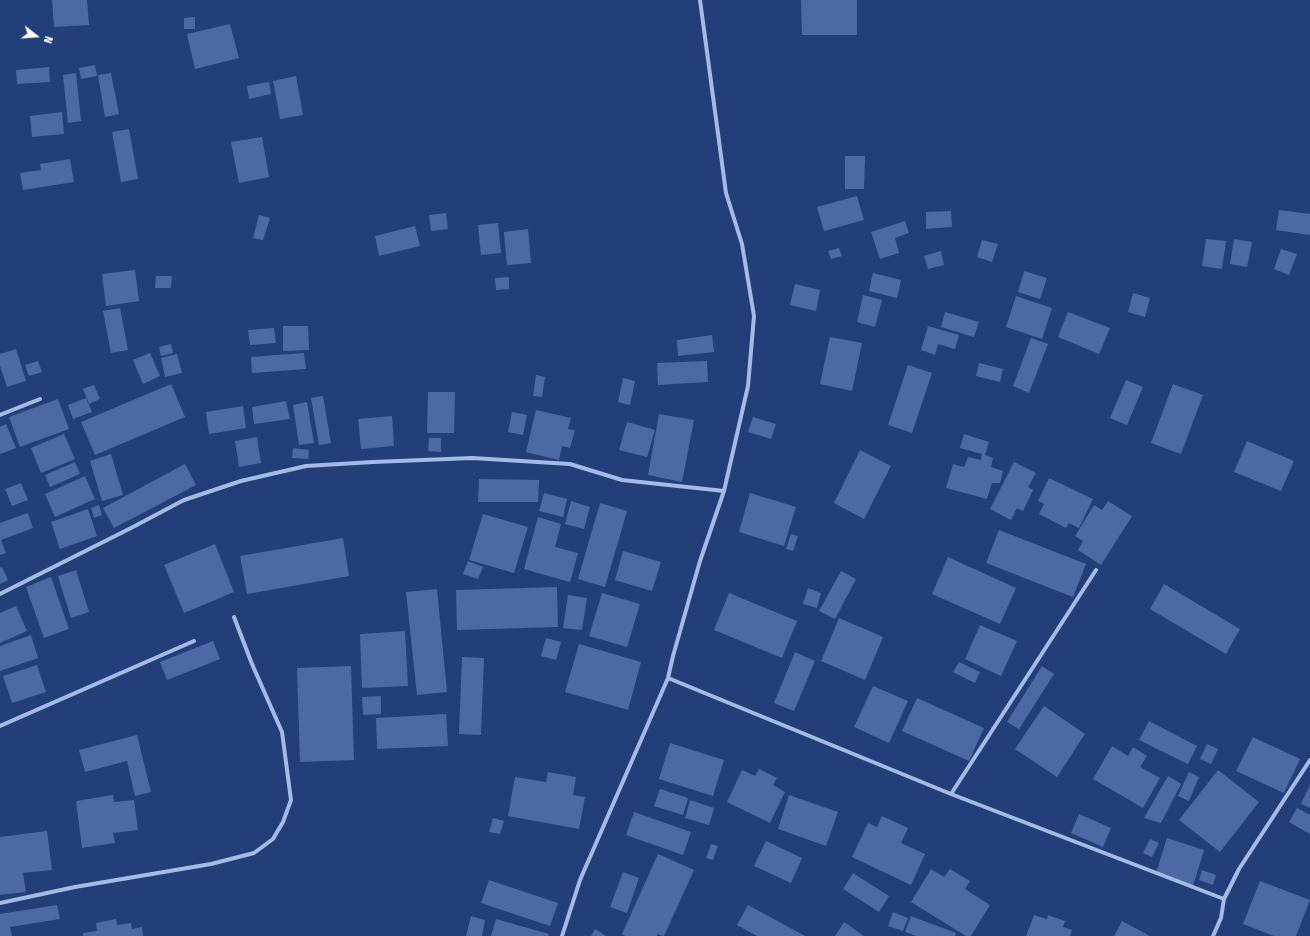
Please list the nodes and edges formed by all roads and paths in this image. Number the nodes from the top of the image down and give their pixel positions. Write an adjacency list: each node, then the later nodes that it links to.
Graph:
1 (700, 0): 4 (street)
2 (40, 399): 3 (street)
3 (0, 415)
4 (724, 491): 6 (street); 9 (street)
5 (1096, 570): 12 (street)
6 (0, 594)
7 (234, 617): 14 (street)
8 (194, 641): 10 (street)
9 (668, 678): 12 (street); 15 (street)
10 (0, 726)
11 (1310, 760): 13 (street)
12 (952, 794): 13 (street)
13 (1224, 899): 16 (street)
14 (0, 903)
15 (562, 936)
16 (1213, 936)

